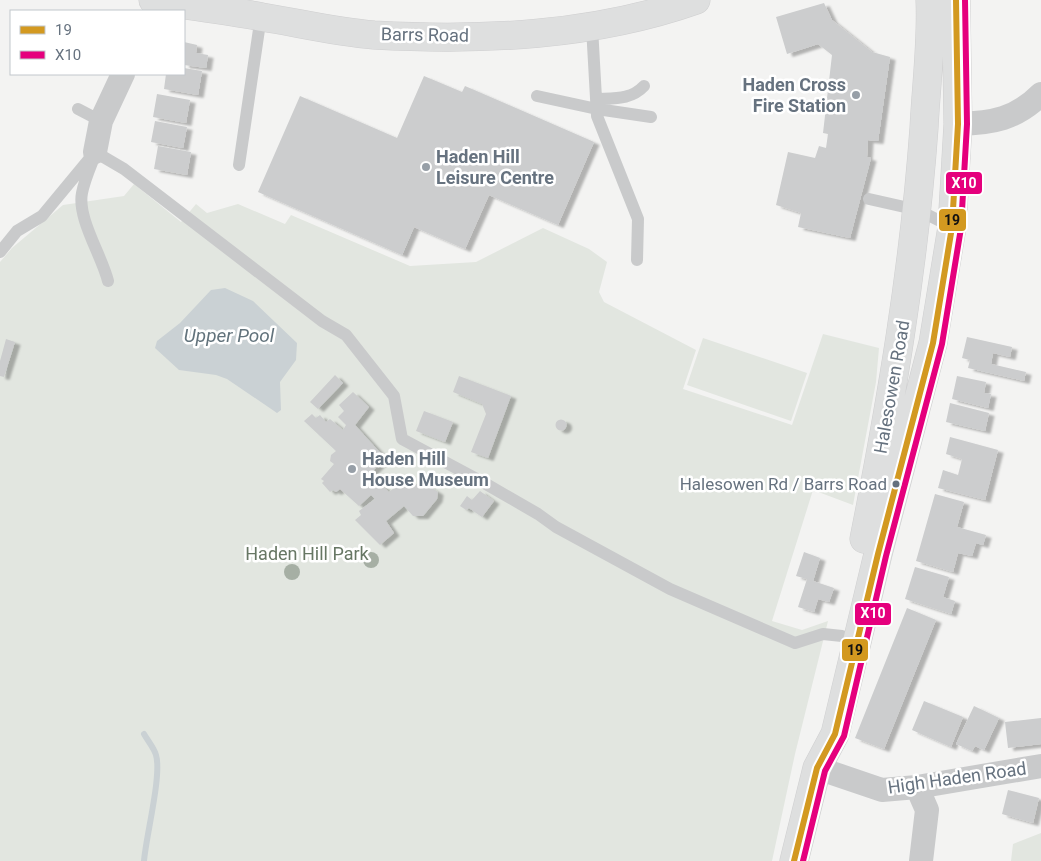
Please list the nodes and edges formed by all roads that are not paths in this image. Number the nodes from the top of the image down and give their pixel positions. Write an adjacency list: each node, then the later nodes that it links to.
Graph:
1 (152, 0): 5 (main road, Barrs Road)
2 (696, 0): 6 (main road, Barrs Road)
3 (930, 0): 19 (main road, Halesowen Road)
4 (956, 0): 15 (main road, Halesowen Road)
5 (262, 8): 6 (main road, Barrs Road); 17 (lane)
6 (592, 26): 11 (lane)
7 (124, 75): 14 (street)
8 (644, 86): 11 (lane)
9 (1041, 94): 15 (street)
10 (537, 96): 11 (lane)
11 (596, 104): 13 (lane); 22 (lane)
12 (78, 109): 14 (lane)
13 (651, 117)
14 (102, 120): 16 (street)
15 (958, 124): 20 (main road, Halesowen Road)
16 (95, 152): 21 (lane); 23 (lane); 24 (lane)
17 (239, 165)
18 (869, 199): 19 (lane)
19 (918, 210): 20 (lane); 24 (main road, Halesowen Road)
20 (952, 227): 26 (main road, Halesowen Road)
21 (0, 252)
22 (637, 260)
23 (108, 280)
24 (842, 636): 26 (main road, Halesowen Road)
25 (1041, 766): 27 (street, High Haden Road)
26 (817, 768): 27 (street, High Haden Road); 28 (main road, Halesowen Road)
27 (917, 787): 29 (street)
28 (794, 861)
29 (921, 861)

